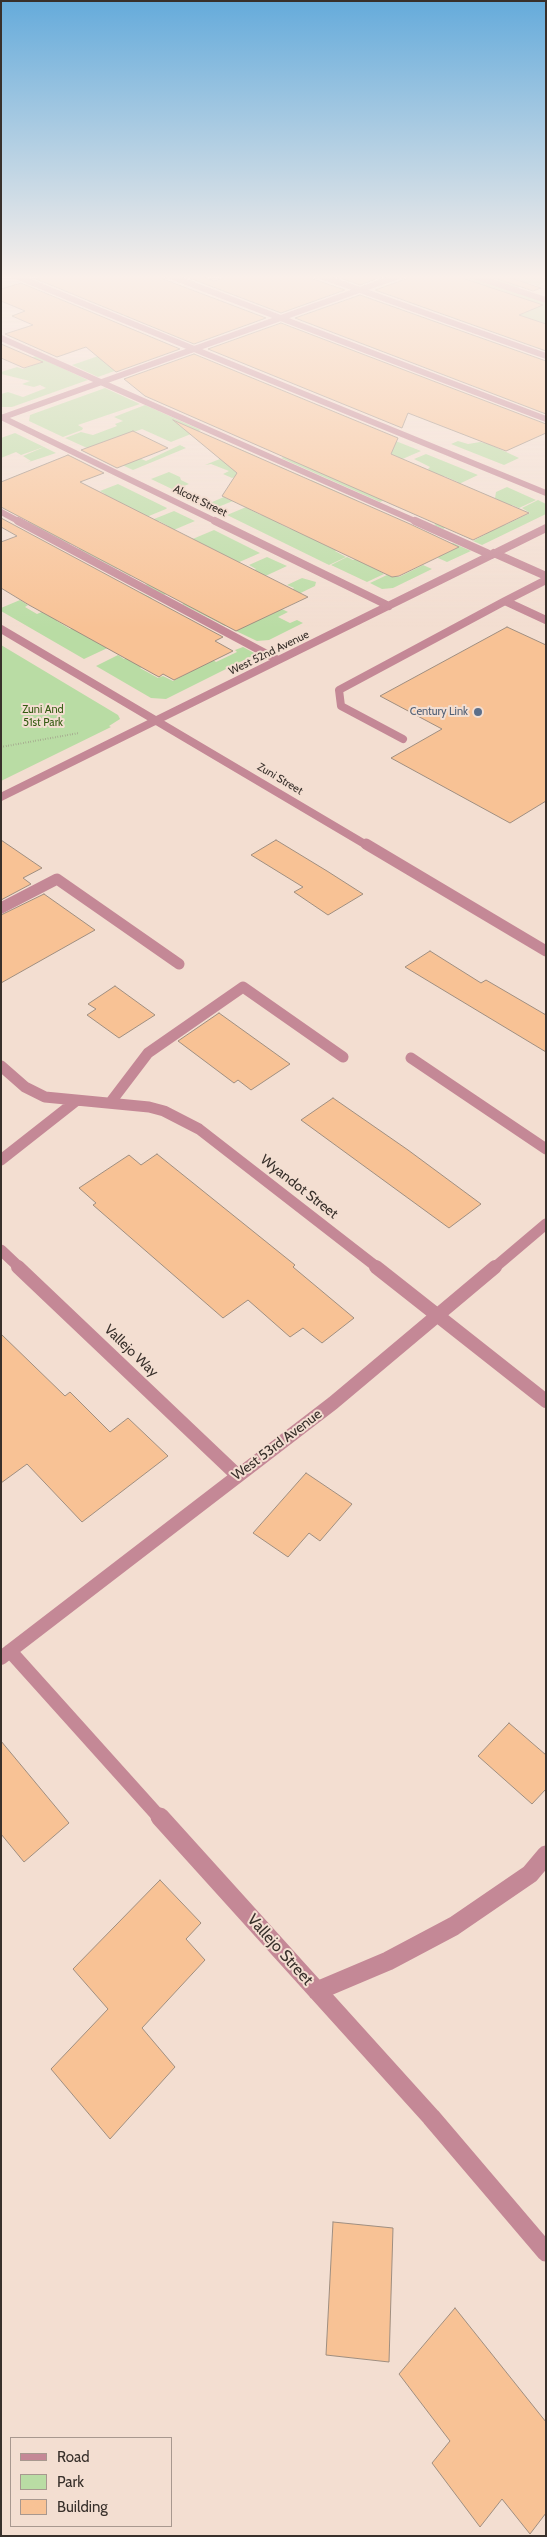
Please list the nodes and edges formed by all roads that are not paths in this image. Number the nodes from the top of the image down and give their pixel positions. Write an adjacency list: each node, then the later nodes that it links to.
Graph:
1 (72, 392): 5 (street)
2 (125, 392): 10 (street)
3 (299, 392): 7 (street)
4 (476, 392): 6 (street)
5 (1, 418): 13 (street, Alcott Street)
6 (546, 419)
7 (546, 494)
8 (1, 512): 16 (street)
9 (546, 528): 10 (street, West 52nd Avenue)
10 (492, 554): 11 (street); 13 (street, West 52nd Avenue)
11 (546, 578): 12 (street)
12 (505, 601): 14 (street); 18 (street)
13 (389, 606): 16 (street, West 52nd Avenue)
14 (546, 620)
15 (1, 629): 17 (street, Zuni Street)
16 (278, 660): 17 (street, West 52nd Avenue)
17 (156, 721): 19 (street, West 52nd Avenue); 21 (street, Zuni Street)
18 (402, 739)
19 (1, 797)
20 (1, 908): 22 (street)
21 (546, 952)
22 (179, 964)
23 (343, 1057): 27 (street)
24 (411, 1058): 28 (street)
25 (1, 1066): 26 (street, Wyandot Street)
26 (76, 1101): 27 (street, Wyandot Street); 29 (street)
27 (110, 1103): 32 (street, Wyandot Street)
28 (546, 1149)
29 (1, 1160)
30 (546, 1224): 32 (street, West 53rd Avenue)
31 (1, 1250): 34 (street, Vallejo Way)
32 (436, 1315): 33 (street, Wyandot Street); 34 (street, West 53rd Avenue)
33 (546, 1401)
34 (237, 1475): 35 (street, West 53rd Avenue)
35 (6, 1654): 37 (street, Vallejo Street)
36 (546, 1855): 37 (street)
37 (317, 1991): 38 (street, Vallejo Street)
38 (546, 2252)

